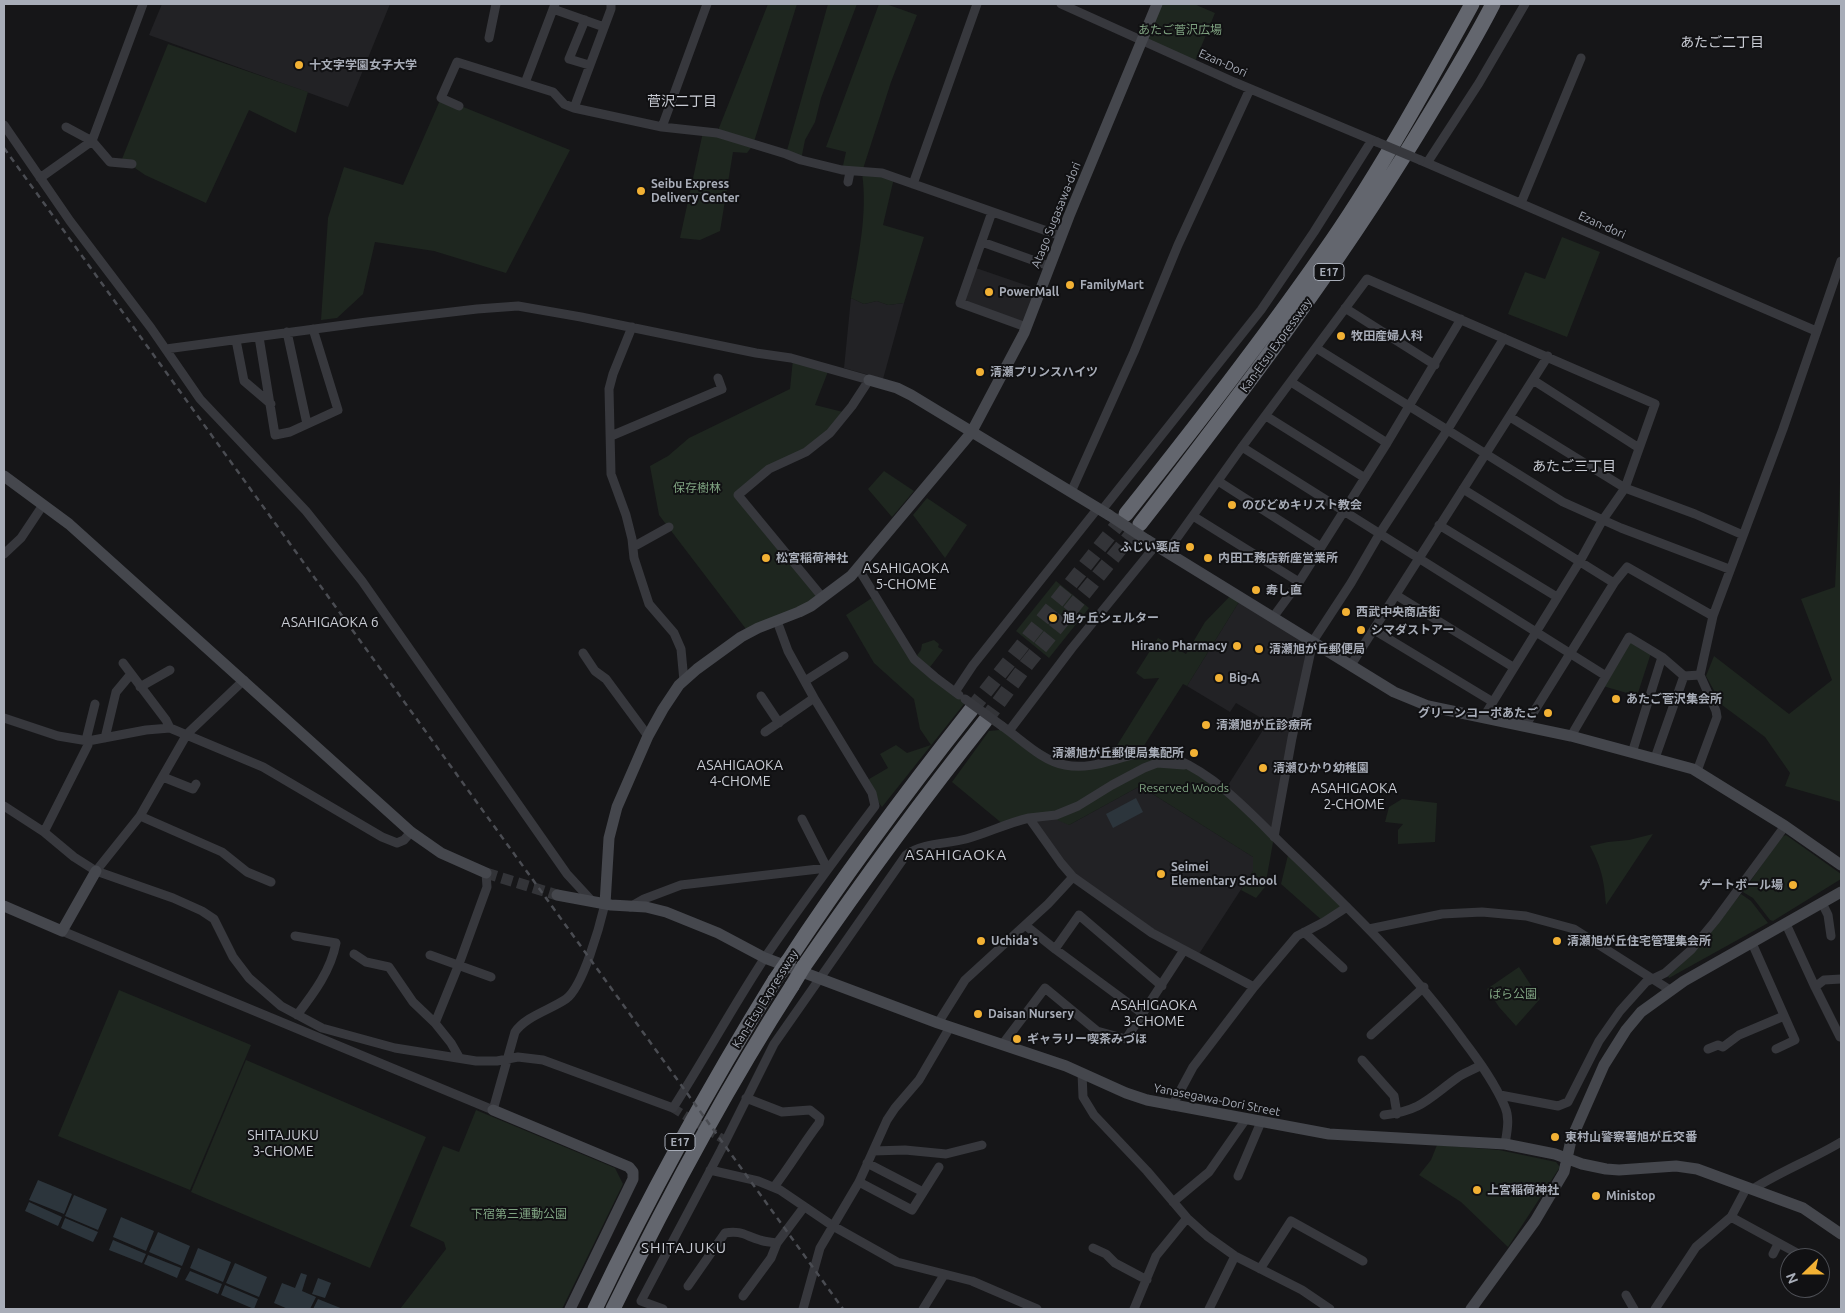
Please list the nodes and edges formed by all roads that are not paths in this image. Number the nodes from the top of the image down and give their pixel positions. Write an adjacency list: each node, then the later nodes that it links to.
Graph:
1 (143, 4): 25 (street)
2 (496, 4): 14 (street)
3 (611, 4): 13 (street)
4 (707, 4): 24 (street)
5 (977, 4): 32 (street)
6 (1061, 4): 15 (street, Ezan-Dori)
7 (1157, 4): 15 (street, Atago Sugasawa-dori)
8 (1472, 4): 78 (highway, Kan-Etsu Expressway / E17)
9 (1492, 4): 81 (highway, Kan-Etsu Expressway / E17)
10 (1525, 4): 27 (street)
11 (554, 6): 12 (street); 18 (street)
12 (585, 20): 13 (street); 17 (street)
13 (604, 27): 17 (street)
14 (489, 38)
15 (1141, 40): 19 (street, Ezan-Dori); 35 (street, Atago Sugasawa-dori)
16 (1581, 58): 33 (street)
17 (589, 65): 21 (street)
18 (525, 83): 20 (street); 21 (street)
19 (1250, 89): 26 (street, Ezan-Dori); 74 (street)
20 (458, 106)
21 (574, 108): 24 (street)
22 (4, 125): 30 (street)
23 (66, 127): 25 (street)
24 (662, 127): 29 (street)
25 (92, 141): 28 (street); 30 (street)
26 (1375, 142): 27 (street, Ezan-dori, bridge); 76 (street)
27 (1424, 162): 33 (street, Ezan-dori)
28 (132, 164)
29 (850, 172): 31 (street); 32 (street)
30 (40, 178): 50 (street)
31 (848, 182)
32 (913, 184): 34 (street)
33 (1522, 203): 44 (street, Ezan-dori)
34 (992, 212): 35 (street); 36 (street)
35 (1061, 236): 38 (street, Atago Sugasawa-dori)
36 (982, 242): 38 (street); 42 (street)
37 (1841, 261): 44 (street)
38 (1049, 266): 42 (street, Atago Sugasawa-dori)
39 (1346, 308): 40 (street); 49 (street); 52 (street)
40 (1461, 320): 47 (street); 52 (street)
41 (632, 327): 43 (street); 54 (street); 64 (street)
42 (1026, 327): 63 (street, Atago Sugasawa-dori)
43 (313, 329): 45 (street); 61 (street)
44 (1816, 331): 85 (street)
45 (287, 332): 46 (street); 61 (street)
46 (259, 337): 48 (street); 57 (street)
47 (1504, 338): 51 (street); 62 (street)
48 (236, 340): 50 (street); 57 (street)
49 (1316, 348): 56 (street); 58 (street)
50 (166, 349): 163 (street)
51 (1548, 356): 55 (street); 67 (street)
52 (1435, 365): 58 (street)
53 (718, 378): 64 (street)
54 (869, 380): 63 (street); 99 (street)
55 (1533, 380): 60 (street); 67 (street)
56 (1291, 382): 59 (street); 65 (street)
57 (271, 404): 61 (street)
58 (1410, 406): 62 (street); 65 (street)
59 (1266, 416): 66 (street); 70 (street)
60 (1510, 417): 68 (street); 72 (street)
61 (307, 424)
62 (1448, 429): 68 (street); 84 (street)
63 (972, 433): 74 (street); 93 (street, Atago Sugasawa-dori)
64 (612, 436): 87 (street)
65 (1387, 443): 70 (street)
66 (1242, 446): 71 (street); 77 (street)
67 (1639, 448): 72 (street)
68 (1486, 454): 73 (street); 80 (street)
69 (4, 476): 75 (street)
70 (1365, 478): 77 (street)
71 (1218, 482): 79 (street); 88 (street)
72 (1625, 488): 80 (street); 85 (street)
73 (1463, 489): 82 (street); 92 (street)
74 (1071, 492): 76 (street)
75 (43, 505): 90 (street); 118 (street)
76 (1103, 511): 86 (street, bridge); 122 (street)
77 (1344, 512): 84 (street); 88 (street)
78 (1126, 514)
79 (1193, 516): 89 (street); 95 (street)
80 (1602, 521): 92 (street); 94 (street)
81 (1140, 524)
82 (1440, 525): 91 (street); 98 (street)
83 (669, 527): 87 (street)
84 (1380, 534): 91 (street); 105 (street)
85 (1743, 534): 94 (street)
86 (1152, 542): 89 (street); 134 (street)
87 (633, 547): 119 (street)
88 (1321, 547): 95 (street)
89 (1167, 552): 100 (street)
90 (4, 554)
91 (1419, 558): 97 (street); 104 (street)
92 (1580, 561): 96 (street); 98 (street)
93 (858, 568): 99 (street, Atago Sugasawa-dori); 122 (street)
94 (1730, 569): 101 (street)
95 (1299, 582): 100 (street)
96 (1614, 583): 101 (street); 107 (street)
97 (1396, 595): 103 (street); 112 (street)
98 (1557, 597): 104 (street)
99 (823, 598): 102 (street, Atago Sugasawa-dori)
100 (1274, 616): 105 (street)
101 (1712, 616): 115 (street)
102 (777, 621): 119 (street, Atago Sugasawa-dori); 120 (street)
103 (1374, 630): 111 (street); 125 (street)
104 (1535, 633): 107 (street); 112 (street)
105 (1313, 641): 111 (street); 154 (street)
106 (583, 653): 137 (street)
107 (1569, 654): 116 (street); 132 (street)
108 (844, 656): 120 (street)
109 (1662, 658): 116 (street); 117 (street); 141 (street)
110 (123, 663): 114 (street)
111 (1351, 665): 129 (street)
112 (1513, 667): 125 (street)
113 (169, 669): 121 (street)
114 (131, 674): 121 (street); 139 (street)
115 (1700, 675): 117 (street); 144 (street)
116 (1606, 676): 138 (street)
117 (1684, 676): 142 (street)
118 (244, 680): 136 (street); 153 (street)
119 (684, 680): 137 (street, Atago Sugasawa-dori)
120 (805, 681): 124 (street)
121 (140, 687): 133 (street)
122 (955, 692): 127 (street)
123 (761, 696): 131 (street)
124 (814, 698): 131 (street); 156 (street)
125 (1493, 702): 129 (street)
126 (95, 704): 140 (street)
127 (968, 705): 134 (street, bridge); 252 (highway, Kan-Etsu Expressway / E17, bridge)
128 (4, 718): 140 (street)
129 (1483, 718): 132 (street)
130 (985, 720): 253 (highway, Kan-Etsu Expressway / E17, bridge)
131 (779, 723): 135 (street)
132 (1525, 726): 138 (street)
133 (170, 728): 136 (street); 139 (street)
134 (1005, 728): 143 (street)
135 (765, 732)
136 (187, 734): 145 (street); 153 (street)
137 (648, 736): 165 (street, Atago Sugasawa-dori)
138 (1571, 736): 141 (street)
139 (105, 738): 140 (street)
140 (88, 741): 152 (street)
141 (1632, 753): 142 (street)
142 (1655, 758): 144 (street)
143 (1187, 765): 149 (street); 154 (street)
144 (1698, 771): 151 (street)
145 (163, 777): 146 (street); 148 (street)
146 (196, 784)
147 (4, 806): 152 (street)
148 (140, 816): 157 (street); 160 (street)
149 (1029, 818): 159 (street); 185 (street)
150 (802, 819): 156 (street)
151 (1785, 826): 155 (street); 186 (street)
152 (44, 832): 157 (street)
153 (411, 832): 158 (street)
154 (1274, 837): 168 (street)
155 (1841, 865)
156 (828, 868): 167 (street); 181 (street)
157 (96, 871): 172 (street); 194 (street)
158 (486, 873): 182 (street)
159 (1073, 877): 169 (street); 178 (street)
160 (271, 882)
161 (1841, 892): 164 (street)
162 (557, 895): 163 (street, Yanasegawa-Dori Street)
163 (591, 900): 165 (street, Yanasegawa-Dori Street)
164 (1822, 903): 170 (street); 175 (street)
165 (605, 904): 167 (street, Yanasegawa-Dori Street); 207 (street)
166 (4, 906): 172 (street)
167 (630, 907): 181 (street, Yanasegawa-Dori Street)
168 (1347, 907): 171 (street); 173 (street)
169 (1025, 924): 177 (street); 197 (street)
170 (1786, 924): 176 (street); 191 (street)
171 (1369, 929): 186 (street); 190 (street)
172 (62, 931): 202 (street)
173 (1304, 932): 183 (street); 189 (street)
174 (295, 936): 194 (street)
175 (1831, 936)
176 (1752, 943): 192 (street); 195 (street)
177 (1055, 949): 188 (street); 193 (street)
178 (1184, 950): 188 (street); 189 (street)
179 (354, 954): 196 (street)
180 (430, 955): 182 (street)
181 (765, 958): 185 (street, Yanasegawa-Dori Street); 207 (street)
182 (459, 966): 184 (street); 196 (street)
183 (1343, 968)
184 (492, 977)
185 (820, 978): 197 (street, Yanasegawa-Dori Street); 212 (street)
186 (1653, 978): 192 (street); 211 (street)
187 (1841, 979): 191 (street)
188 (1162, 986): 193 (street)
189 (1254, 987): 213 (street)
190 (1424, 987): 200 (street); 209 (street)
191 (1815, 987): 201 (street)
192 (1670, 990): 223 (street)
193 (1143, 1014): 203 (street)
194 (297, 1015): 199 (street)
195 (1784, 1016): 204 (street); 205 (street)
196 (435, 1023): 206 (street)
197 (938, 1023): 198 (street, Yanasegawa-Dori Street)
198 (950, 1027): 203 (street, Yanasegawa-Dori Street); 222 (street)
199 (322, 1028): 202 (street); 206 (street)
200 (1371, 1035)
201 (1840, 1037)
202 (319, 1039): 214 (street)
203 (1002, 1045): 210 (street, Yanasegawa-Dori Street)
204 (1708, 1049)
205 (1776, 1049)
206 (459, 1058): 207 (street)
207 (507, 1059): 214 (street)
208 (1362, 1060): 215 (street)
209 (1481, 1065): 211 (street); 215 (street)
210 (1082, 1073): 213 (street, Yanasegawa-Dori Street); 232 (street)
211 (1500, 1095): 220 (street)
212 (746, 1098): 226 (street); 229 (street)
213 (1172, 1106): 217 (street, Yanasegawa-Dori Street)
214 (493, 1110): 251 (street)
215 (1397, 1114): 216 (street)
216 (1384, 1115)
217 (1246, 1119): 218 (street, Yanasegawa-Dori Street); 232 (street)
218 (1261, 1122): 220 (street, Yanasegawa-Dori Street); 227 (street)
219 (1841, 1142): 230 (street)
220 (1506, 1144): 223 (street, Yanasegawa-Dori Street)
221 (982, 1145): 222 (street)
222 (873, 1151): 224 (street)
223 (1567, 1159): 230 (street, Yanasegawa-Dori Street); 261 (street)
224 (867, 1163): 228 (street); 231 (street)
225 (939, 1167): 231 (street)
226 (710, 1170): 229 (street); 254 (street)
227 (1238, 1176)
228 (859, 1182): 231 (street); 236 (street)
229 (774, 1187): 233 (street)
230 (1750, 1188): 234 (street); 237 (street, Yanasegawa-Dori Street)
231 (923, 1192)
232 (1173, 1202): 235 (street)
233 (804, 1207): 236 (street); 238 (street)
234 (1731, 1217): 239 (street); 263 (street)
235 (1187, 1218): 243 (street); 247 (street)
236 (833, 1226): 246 (street); 255 (street)
237 (1841, 1234)
238 (776, 1243): 248 (street); 250 (street)
239 (1778, 1244): 241 (street); 242 (street)
240 (1093, 1248): 247 (street)
241 (1786, 1248)
242 (1773, 1254)
243 (1235, 1256): 245 (street); 259 (street)
244 (1363, 1261): 245 (street)
245 (1260, 1269): 260 (street)
246 (944, 1275): 256 (street); 257 (street)
247 (1147, 1280): 258 (street)
248 (688, 1286)
249 (1626, 1295): 262 (street)
250 (743, 1296)
251 (570, 1309)
252 (595, 1309)
253 (613, 1309)
254 (663, 1309)
255 (803, 1309)
256 (924, 1309)
257 (1037, 1309)
258 (1134, 1309)
259 (1209, 1309)
260 (1330, 1309)
261 (1471, 1309)
262 (1634, 1309)
263 (1655, 1309)

